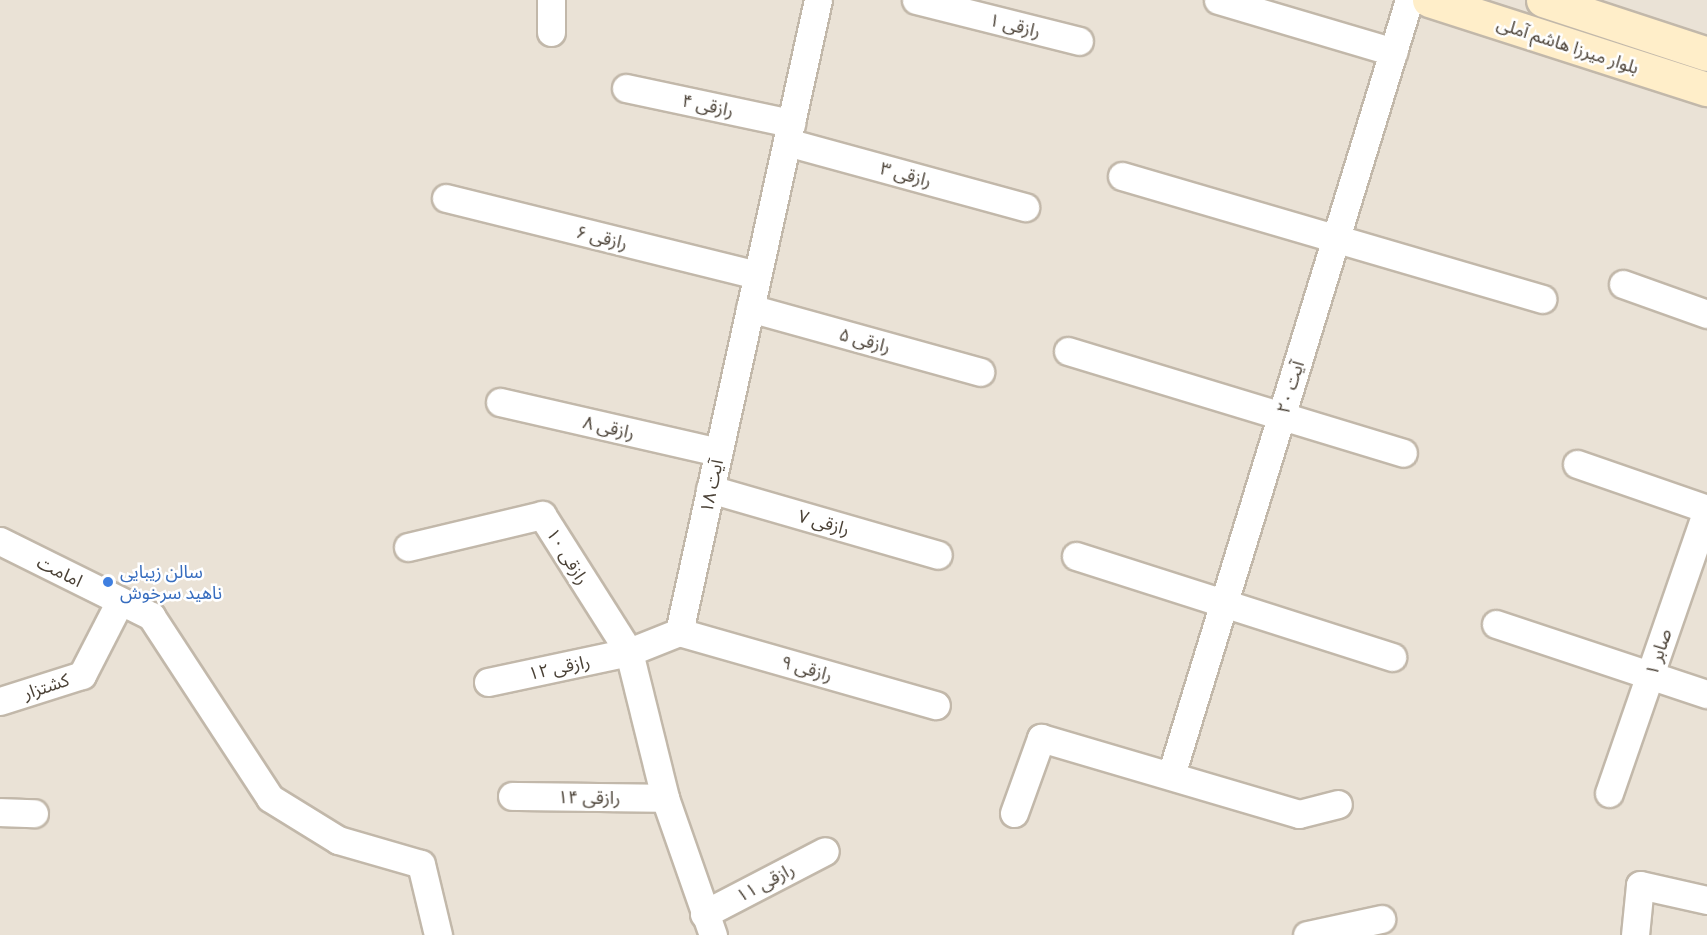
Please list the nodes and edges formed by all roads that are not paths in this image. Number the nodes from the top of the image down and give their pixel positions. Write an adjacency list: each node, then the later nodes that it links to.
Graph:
1 (551, 0): 8 (street)
2 (818, 0): 16 (street, آیت ۱۸)
3 (916, 0): 10 (street, رازقی ۱)
4 (1218, 0): 11 (street)
5 (1409, 0): 11 (street, آیت ۲۰)
6 (1429, 0): 13 (main road, بلوار میرزا هاشم آملی)
7 (1543, 0): 9 (main road, بلوار میرزا هاشم آملی)
8 (551, 32)
9 (1656, 37): 12 (main road, بلوار میرزا هاشم آملی); 13 (main road)
10 (1079, 41)
11 (1393, 52): 20 (street, آیت ۲۰)
12 (1707, 54)
13 (1645, 69): 15 (main road, بلوار میرزا هاشم آملی)
14 (626, 88): 16 (street, رازقی ۴)
15 (1707, 89)
16 (789, 132): 19 (street, رازقی ۳); 21 (street, آیت ۱۸)
17 (1122, 176): 20 (street)
18 (446, 198): 21 (street, رازقی ۶)
19 (1025, 207)
20 (1336, 237): 23 (street); 29 (street, آیت ۲۰)
21 (757, 275): 24 (street, آیت ۱۸)
22 (1623, 284): 25 (street)
23 (1542, 299)
24 (750, 308): 27 (street, رازقی ۵); 30 (street, آیت ۱۸)
25 (1707, 314)
26 (1068, 351): 29 (street)
27 (980, 372)
28 (500, 402): 30 (street, رازقی ۸)
29 (1281, 415): 31 (street); 39 (street, آیت ۲۰)
30 (718, 452): 33 (street, آیت ۱۸)
31 (1403, 453)
32 (1577, 464): 34 (street)
33 (710, 489): 37 (street, رازقی ۷); 42 (street, آیت ۱۸)
34 (1707, 510): 45 (street, صابر ۱)
35 (0, 541): 40 (street, امامت)
36 (408, 547): 43 (street, رازقی ۱۰)
37 (938, 555)
38 (1076, 556): 39 (street)
39 (1224, 600): 44 (street); 50 (street, آیت ۲۰)
40 (120, 601): 48 (street, کشتزار); 62 (street, امامت)
41 (1496, 624): 45 (street)
42 (679, 632): 43 (street); 49 (street, رازقی ۹)
43 (630, 652): 46 (street, رازقی ۱۲); 53 (street)
44 (1392, 657)
45 (1650, 675): 47 (street); 51 (street, صابر ۱)
46 (488, 682)
47 (1707, 694)
48 (0, 701)
49 (936, 705)
50 (1171, 775): 54 (street); 57 (street)
51 (1609, 793)
52 (512, 796): 53 (street, رازقی ۱۴)
53 (665, 798): 61 (street)
54 (1338, 804)
55 (0, 812): 56 (street)
56 (34, 813)
57 (1014, 813)
58 (825, 851): 61 (street, رازقی ۱۱)
59 (1707, 900): 64 (street)
60 (1381, 919): 63 (street)
61 (709, 924)
62 (438, 935)
63 (1307, 935)
64 (1635, 935)

